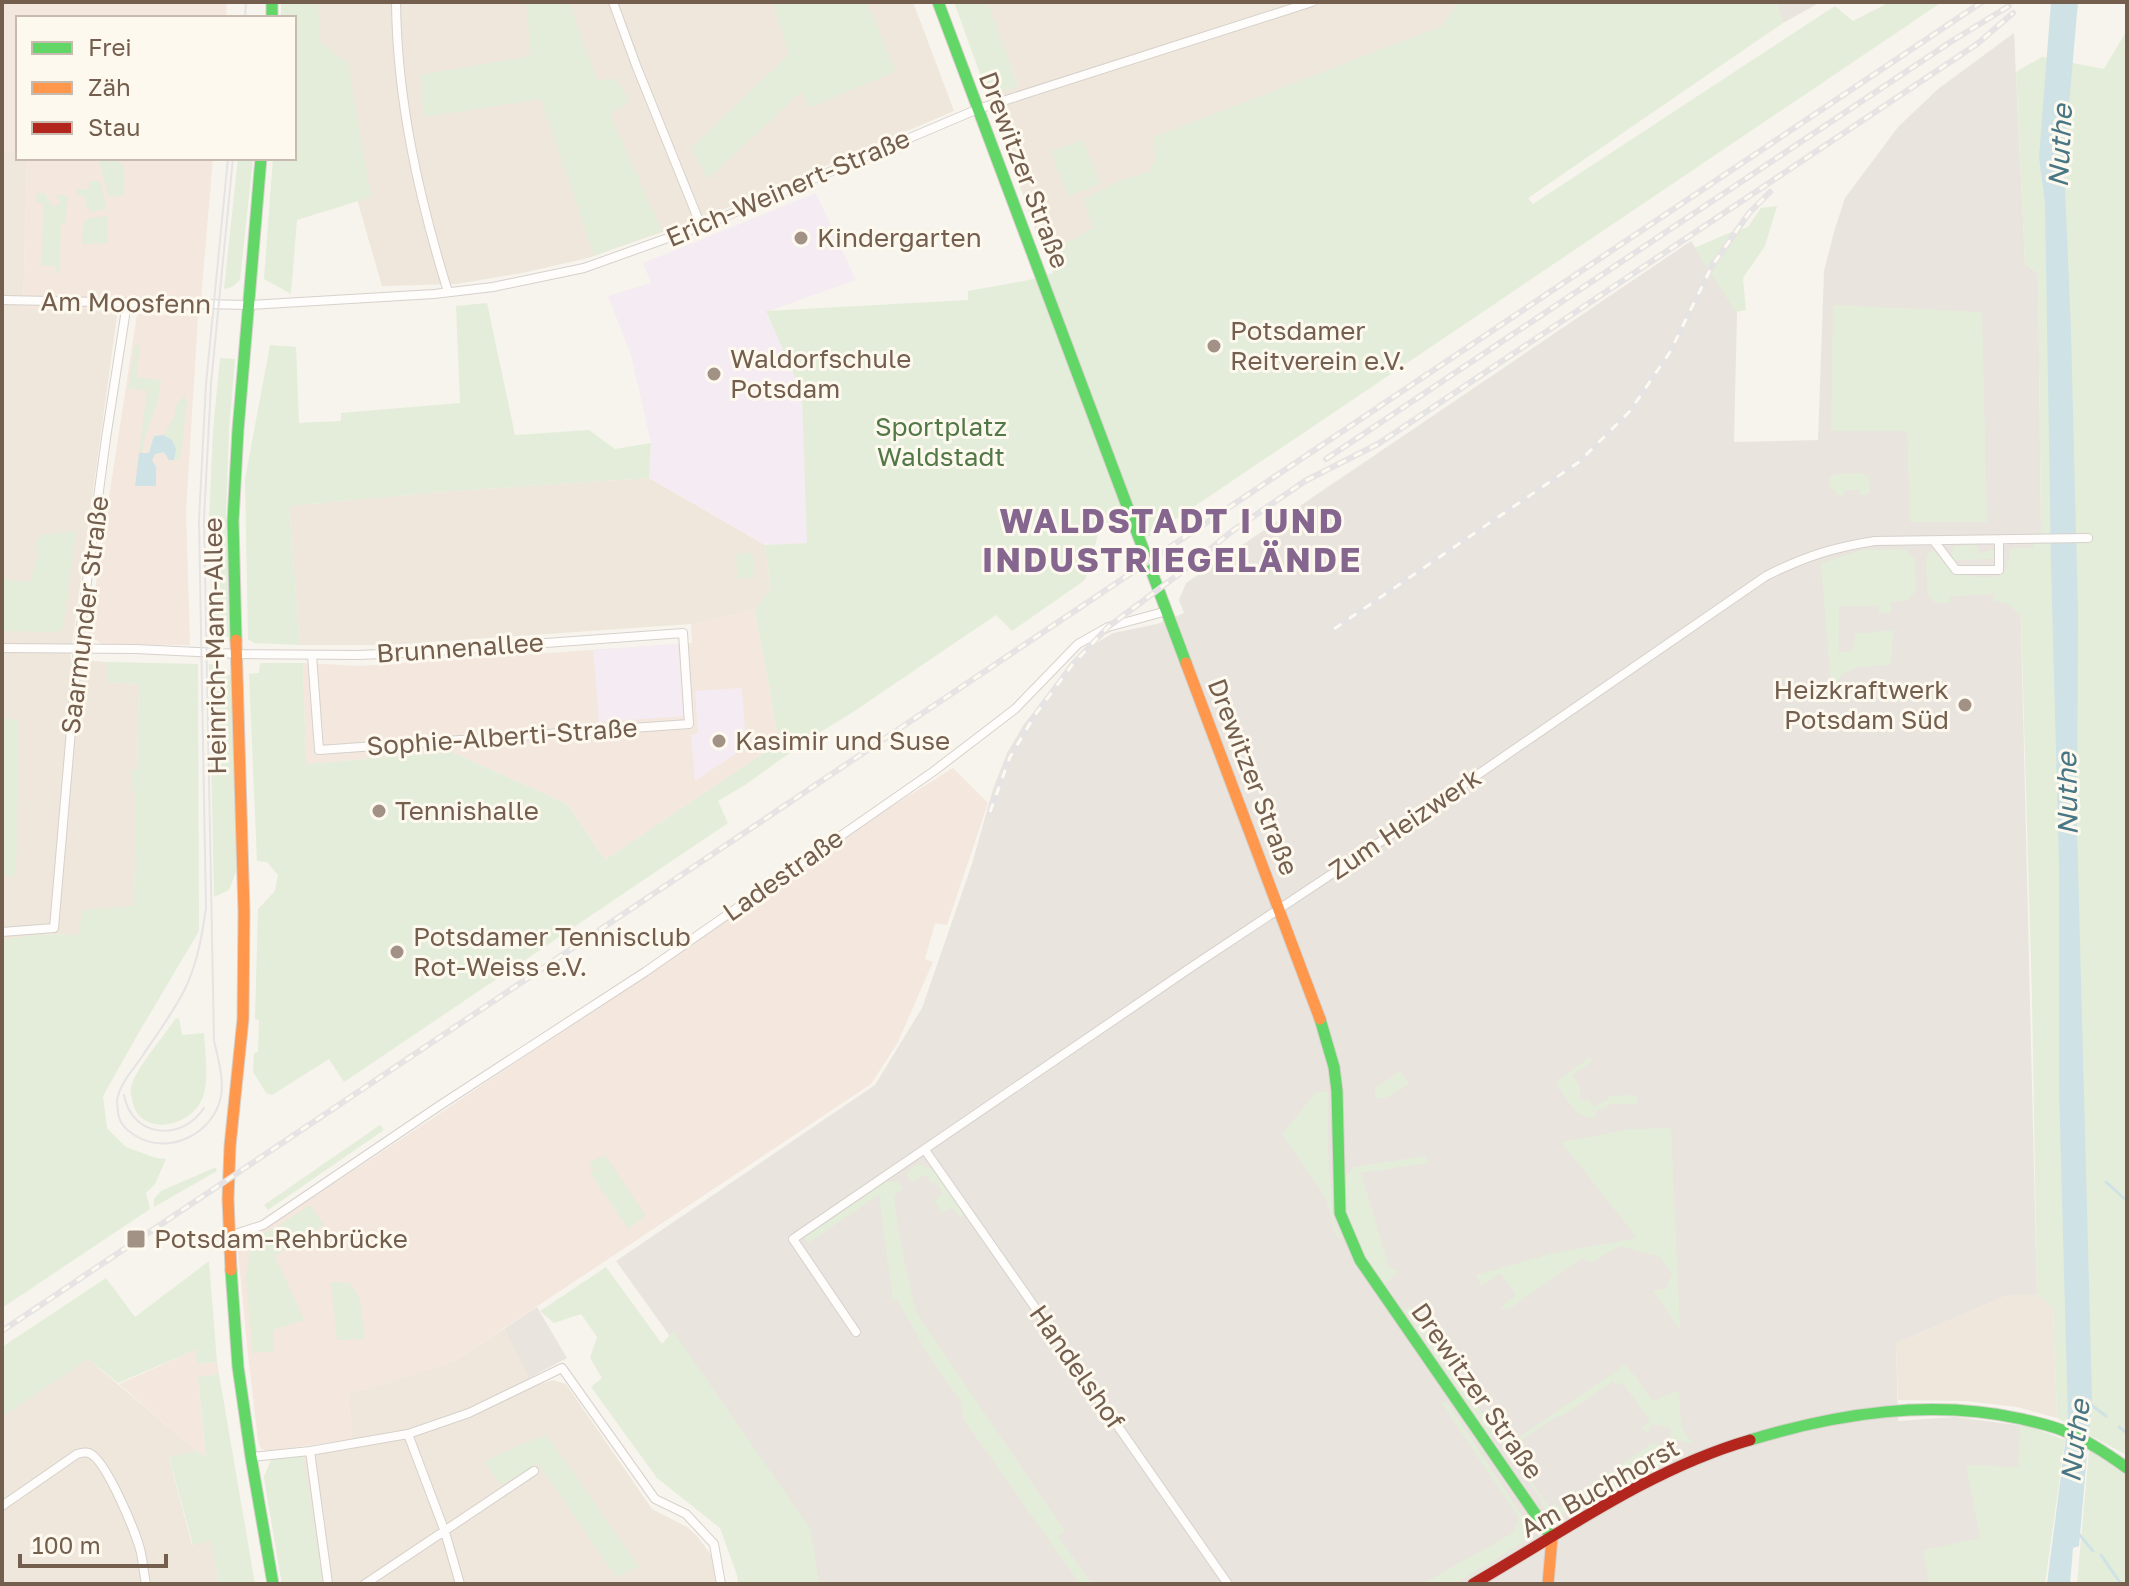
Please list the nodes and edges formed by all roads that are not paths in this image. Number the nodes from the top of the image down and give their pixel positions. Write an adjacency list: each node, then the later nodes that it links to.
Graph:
1 (396, 2): 8 (street)
2 (613, 2): 7 (street)
3 (938, 2): 5 (street, Drewitzer Straße)
4 (1312, 2): 5 (street, Erich-Weinert-Straße)
5 (978, 109): 7 (street, Erich-Weinert-Straße); 15 (street, Drewitzer Straße)
6 (261, 160): 11 (street, Heinrich-Mann-Allee)
7 (701, 226): 8 (street, Erich-Weinert-Straße)
8 (448, 292): 11 (street, Erich-Weinert-Straße)
9 (2, 300): 10 (street, Am Moosfenn)
10 (127, 303): 11 (street, Am Moosfenn); 18 (street, Saarmunder Straße)
11 (250, 305): 19 (street, Heinrich-Mann-Allee)
12 (2088, 538): 13 (street, Zum Heizwerk)
13 (1999, 540): 14 (street, Zum Heizwerk); 14 (street)
14 (1934, 541): 21 (street, Zum Heizwerk)
15 (1167, 611): 21 (street, Drewitzer Straße); 24 (street, Ladestraße)
16 (683, 633): 20 (street, Brunnenallee); 20 (street, Sophie-Alberti-Straße)
17 (2, 648): 18 (street, Brunnenallee)
18 (78, 649): 19 (street, Brunnenallee); 22 (street, Saarmunder Straße)
19 (238, 654): 20 (street, Brunnenallee); 24 (street, Heinrich-Mann-Allee)
20 (312, 655)
21 (1280, 909): 23 (street, Zum Heizwerk); 33 (street, Drewitzer Straße)
22 (2, 932)
23 (925, 1150): 25 (street, Zum Heizwerk); 40 (street, Handelshof)
24 (229, 1236): 28 (street, Heinrich-Mann-Allee)
25 (856, 1332)
26 (408, 1434): 27 (street); 32 (street); 39 (street)
27 (310, 1451): 28 (street); 36 (street)
28 (251, 1457): 35 (street, Heinrich-Mann-Allee)
29 (2127, 1468): 33 (street, Am Buchhorst)
30 (534, 1471): 32 (street)
31 (2, 1506): 34 (street)
32 (445, 1532): 37 (street); 38 (street)
33 (1552, 1538): 41 (street, Am Buchhorst); 42 (street)
34 (146, 1584)
35 (273, 1584)
36 (328, 1584)
37 (365, 1584)
38 (460, 1584)
39 (721, 1584)
40 (1228, 1584)
41 (1473, 1584)
42 (1548, 1584)

